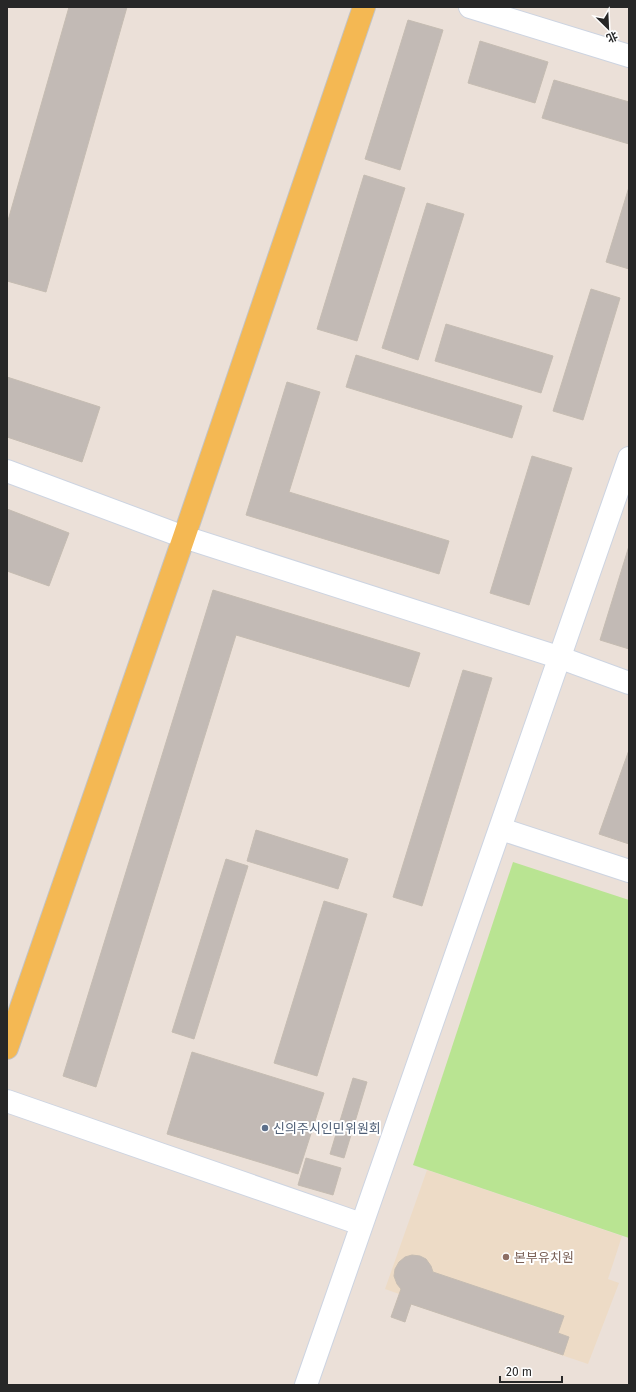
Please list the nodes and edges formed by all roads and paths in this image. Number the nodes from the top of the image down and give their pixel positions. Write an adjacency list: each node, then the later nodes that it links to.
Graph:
1 (364, 7): 6 (main road)
2 (470, 7): 3 (street)
3 (629, 56)
4 (629, 458): 7 (street)
5 (7, 471): 6 (street)
6 (184, 537): 7 (street); 11 (main road)
7 (561, 658): 8 (street); 9 (street)
8 (629, 683)
9 (501, 829): 10 (street); 13 (street)
10 (629, 872)
11 (7, 1048)
12 (7, 1101): 13 (street)
13 (360, 1224): 14 (street)
14 (306, 1385)

